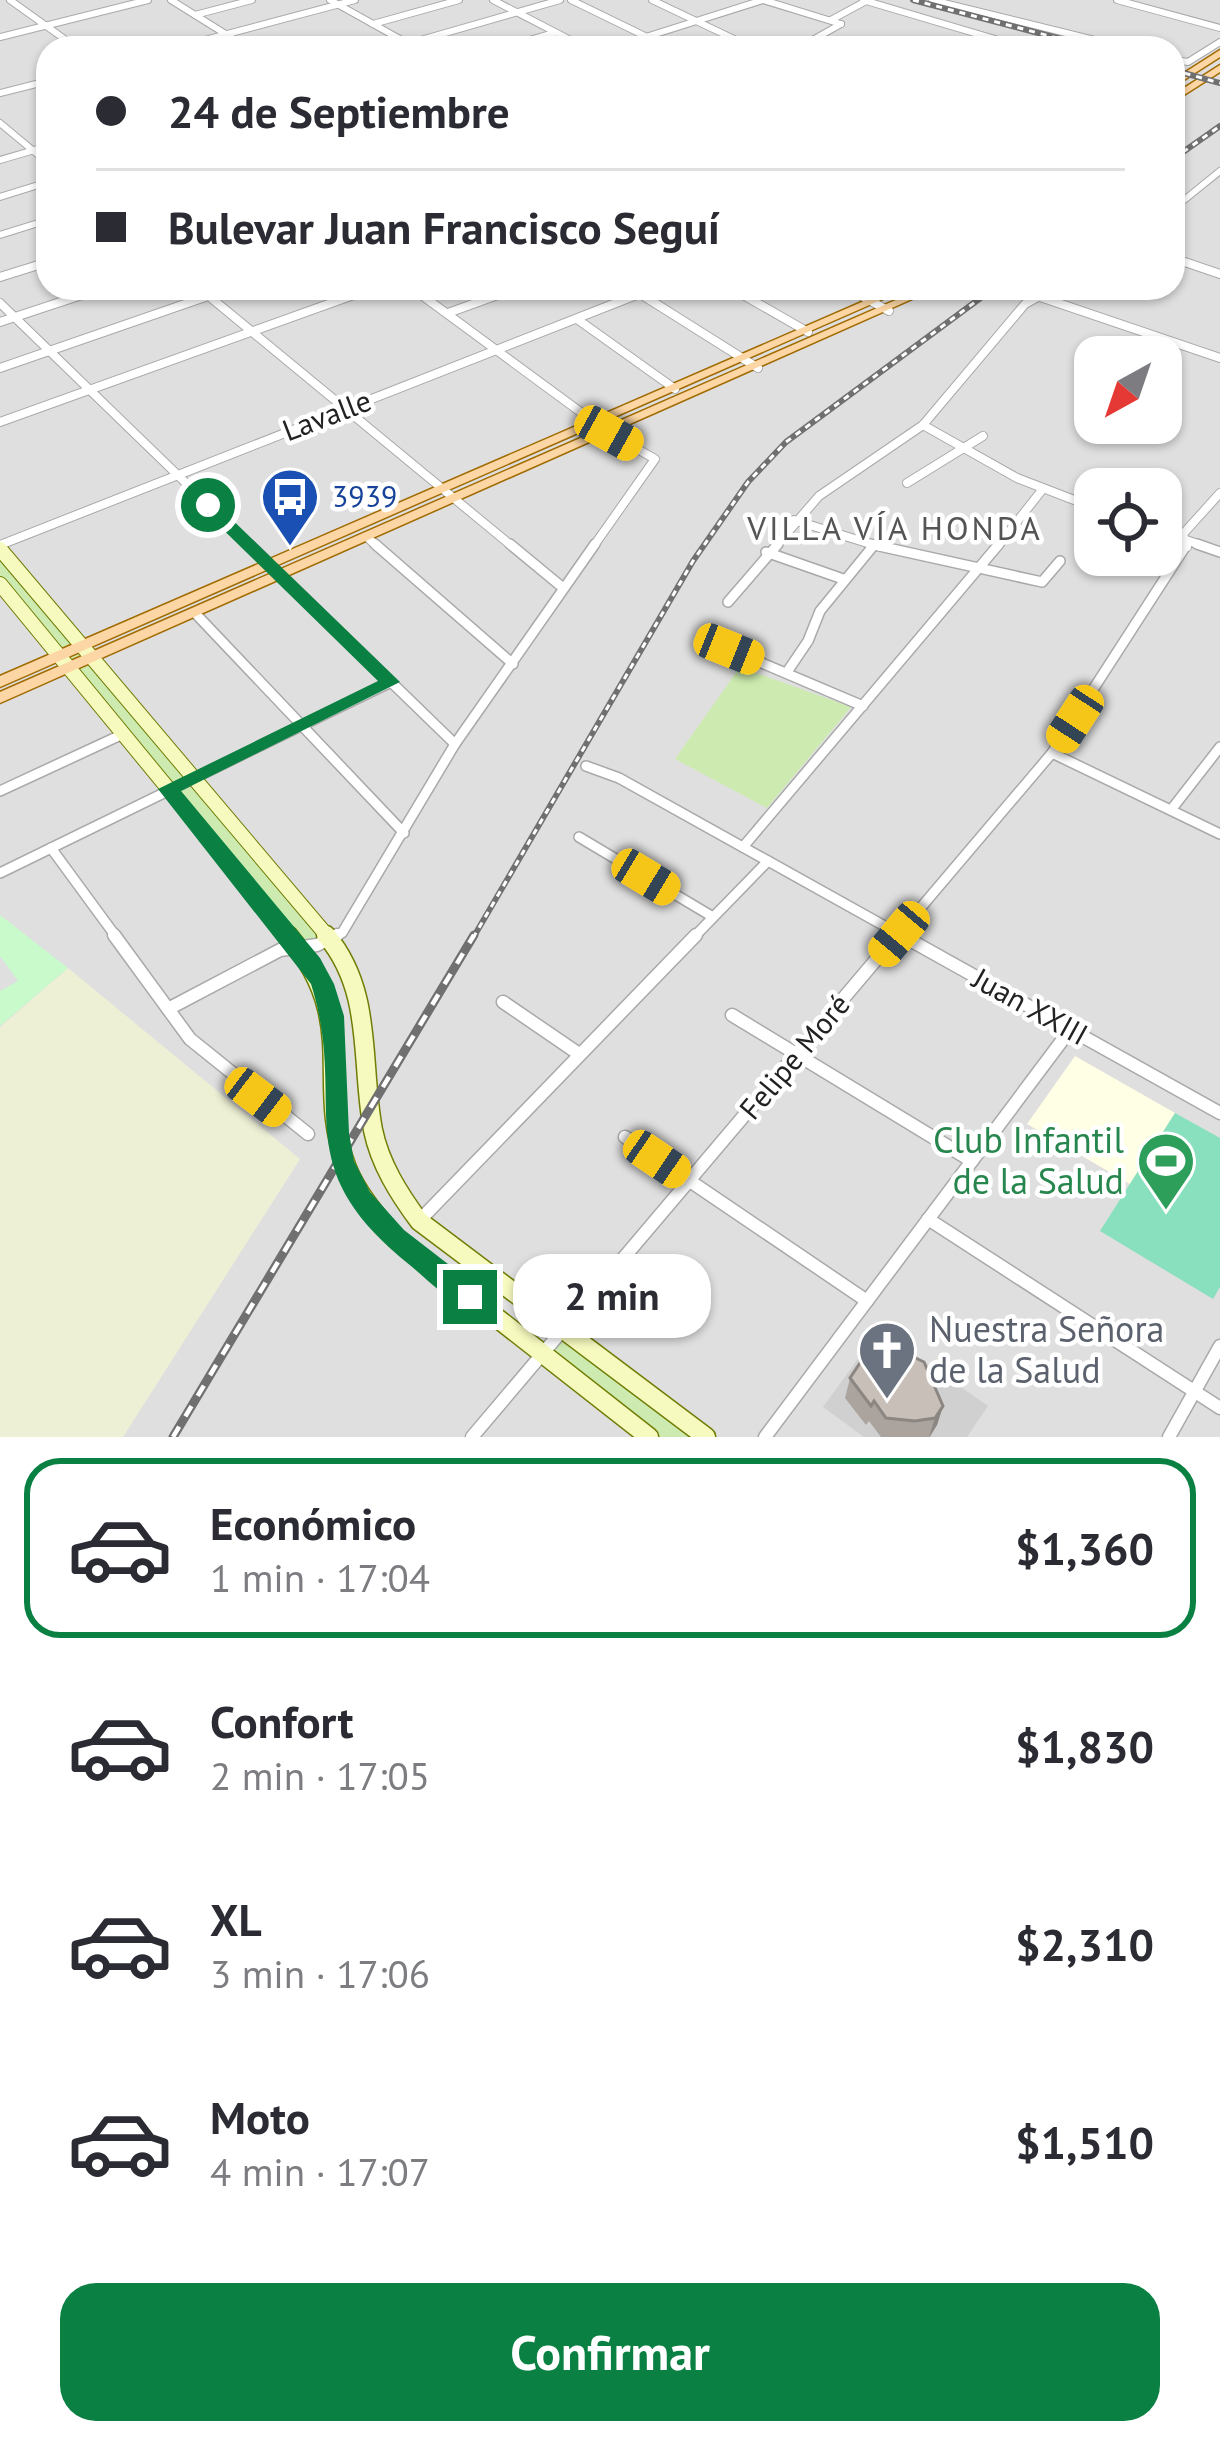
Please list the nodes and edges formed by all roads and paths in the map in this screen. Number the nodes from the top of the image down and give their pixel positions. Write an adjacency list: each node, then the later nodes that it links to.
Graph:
1 (10, 0): 27 (street)
2 (148, 0): 27 (street)
3 (171, 0): 23 (street)
4 (252, 0): 23 (street)
5 (330, 0): 19 (street)
6 (355, 0): 19 (street)
7 (459, 0): 26 (street)
8 (493, 0): 22 (street)
9 (560, 0): 22 (street)
10 (571, 0): 37 (street)
11 (667, 0): 18 (street)
12 (763, 0): 24 (street); 25 (street)
13 (864, 0): 24 (street); 41 (street)
14 (932, 0): 20 (street)
15 (971, 0): 20 (street)
16 (1117, 0): 21 (street)
17 (1148, 0): 21 (street)
18 (655, 1): 25 (street)
19 (338, 4): 26 (street); 30 (street)
20 (961, 4): 42 (street)
21 (1138, 6): 28 (street)
22 (517, 12): 29 (street); 34 (street)
23 (195, 15): 30 (street)
24 (831, 20): 40 (street)
25 (698, 21): 38 (street); 39 (street)
26 (373, 24): 33 (street)
27 (46, 26): 31 (street); 43 (street)
28 (1220, 28)
29 (555, 32): 35 (street); 36 (street)
30 (226, 35): 32 (street)
31 (60, 36)
32 (222, 36)
33 (394, 36)
34 (443, 36)
35 (542, 36)
36 (563, 36)
37 (645, 36)
38 (650, 36)
39 (729, 36)
40 (820, 36)
41 (985, 36)
42 (1082, 36)
43 (0, 37)
44 (1220, 42): 46 (street)
45 (1220, 53): 48 (main road)
46 (1185, 61)
47 (1220, 68): 50 (main road)
48 (1185, 76)
49 (36, 84): 51 (street)
50 (1185, 91)
51 (0, 94)
52 (0, 123): 53 (street)
53 (34, 150): 54 (street)
54 (0, 160)
55 (1218, 174): 58 (street)
56 (36, 186): 57 (street)
57 (0, 196)
58 (1185, 200)
59 (36, 224): 60 (street)
60 (0, 235)
61 (1185, 262): 64 (street)
62 (1220, 262): 64 (street)
63 (36, 266): 65 (street)
64 (1215, 273)
65 (0, 277)
66 (67, 300): 84 (street)
67 (196, 300): 90 (street)
68 (213, 300): 87 (street)
69 (341, 300): 87 (street)
70 (429, 300): 83 (street)
71 (485, 300): 83 (street)
72 (616, 300): 85 (street, Lavalle)
73 (649, 300): 92 (street)
74 (752, 300): 88 (street)
75 (869, 300): 81 (street)
76 (880, 300): 81 (main road)
77 (910, 300): 82 (main road)
78 (1036, 300): 99 (street)
79 (1047, 300): 91 (street)
80 (0, 303): 84 (street)
81 (874, 303): 82 (street); 88 (main road)
82 (889, 311): 94 (main road)
83 (448, 314): 89 (street)
84 (15, 317): 86 (street); 90 (street)
85 (576, 319): 89 (street, Lavalle); 95 (street)
86 (0, 322)
87 (252, 332): 96 (street); 97 (street)
88 (808, 332): 92 (main road)
89 (498, 349): 97 (street, Lavalle); 100 (street)
90 (49, 351): 93 (street); 96 (street)
91 (1220, 358)
92 (744, 359): 94 (street); 95 (main road)
93 (0, 368)
94 (758, 368): 100 (main road)
95 (675, 389): 100 (main road)
96 (90, 390): 98 (street); 103 (street)
97 (346, 409): 103 (street, Lavalle); 107 (street)
98 (0, 422)
99 (923, 424): 102 (street); 109 (street)
100 (604, 427): 107 (main road); 122 (street)
101 (982, 436): 102 (street)
102 (963, 446): 104 (street); 105 (street)
103 (177, 475): 114 (street, Lavalle); 119 (street)
104 (907, 483)
105 (1042, 490): 108 (street); 118 (street)
106 (1220, 493): 112 (street, Felipe Moré)
107 (449, 495): 110 (main road); 119 (main road); 122 (street)
108 (1074, 501)
109 (794, 520): 113 (street); 115 (street)
110 (368, 538): 119 (main road); 128 (street)
111 (1182, 538): 112 (street)
112 (1188, 540): 116 (street); 138 (street, Felipe Moré)
113 (874, 544): 118 (street); 120 (street)
114 (0, 547): 126 (main road)
115 (766, 552): 120 (street); 123 (street)
116 (1220, 552)
117 (1060, 561): 118 (street)
118 (979, 569): 133 (street)
119 (275, 570): 124 (main road); 126 (main road); 131 (street)
120 (843, 579): 129 (street)
121 (0, 584): 127 (main road)
122 (562, 587): 128 (street)
123 (728, 602)
124 (195, 613): 126 (main road); 134 (street)
125 (729, 649): 129 (street)
126 (87, 652): 127 (main road); 140 (main road)
127 (64, 662): 130 (main road); 132 (main road); 135 (main road)
128 (513, 664): 136 (street)
129 (787, 672): 133 (street)
130 (0, 682)
131 (391, 682): 134 (street); 136 (street)
132 (0, 698)
133 (863, 706): 147 (street)
134 (302, 724): 140 (street); 144 (street)
135 (123, 734): 141 (main road); 142 (street)
136 (454, 744): 144 (street)
137 (1220, 747): 143 (street)
138 (1052, 753): 143 (street); 152 (street, Felipe Moré)
139 (586, 766): 147 (street, Juan XXIII)
140 (194, 777): 141 (street); 153 (main road)
141 (168, 789): 148 (street); 154 (main road)
142 (0, 791)
143 (1171, 810): 145 (street)
144 (404, 833): 153 (street)
145 (1220, 834)
146 (579, 837): 151 (street)
147 (743, 847): 149 (street, Juan XXIII)
148 (51, 848): 150 (street); 156 (street)
149 (768, 861): 151 (street); 152 (street, Juan XXIII)
150 (0, 873)
151 (713, 917): 159 (street)
152 (899, 934): 158 (street, Juan XXIII); 160 (street, Felipe Moré)
153 (333, 940): 154 (street); 167 (main road)
154 (298, 947): 156 (street); 171 (main road)
155 (502, 1002): 159 (street)
156 (168, 1009): 162 (street)
157 (732, 1015): 160 (street)
158 (1070, 1030): 161 (street, Juan XXIII); 164 (street)
159 (579, 1054): 167 (street)
160 (797, 1055): 164 (street); 165 (street, Felipe Moré)
161 (1220, 1114)
162 (308, 1134)
163 (625, 1136): 165 (street)
164 (972, 1161): 166 (street)
165 (690, 1181): 168 (street); 169 (street, Felipe Moré)
166 (928, 1220): 168 (street); 172 (street)
167 (419, 1221): 169 (main road)
168 (867, 1301): 177 (street)
169 (563, 1330): 171 (street, Felipe Moré); 176 (main road)
170 (1220, 1346): 172 (street)
171 (542, 1354): 174 (street, Felipe Moré); 175 (main road)
172 (1194, 1392): 173 (street); 178 (street)
173 (1220, 1408)
174 (472, 1437)
175 (649, 1437)
176 (706, 1437)
177 (765, 1437)
178 (1169, 1437)

